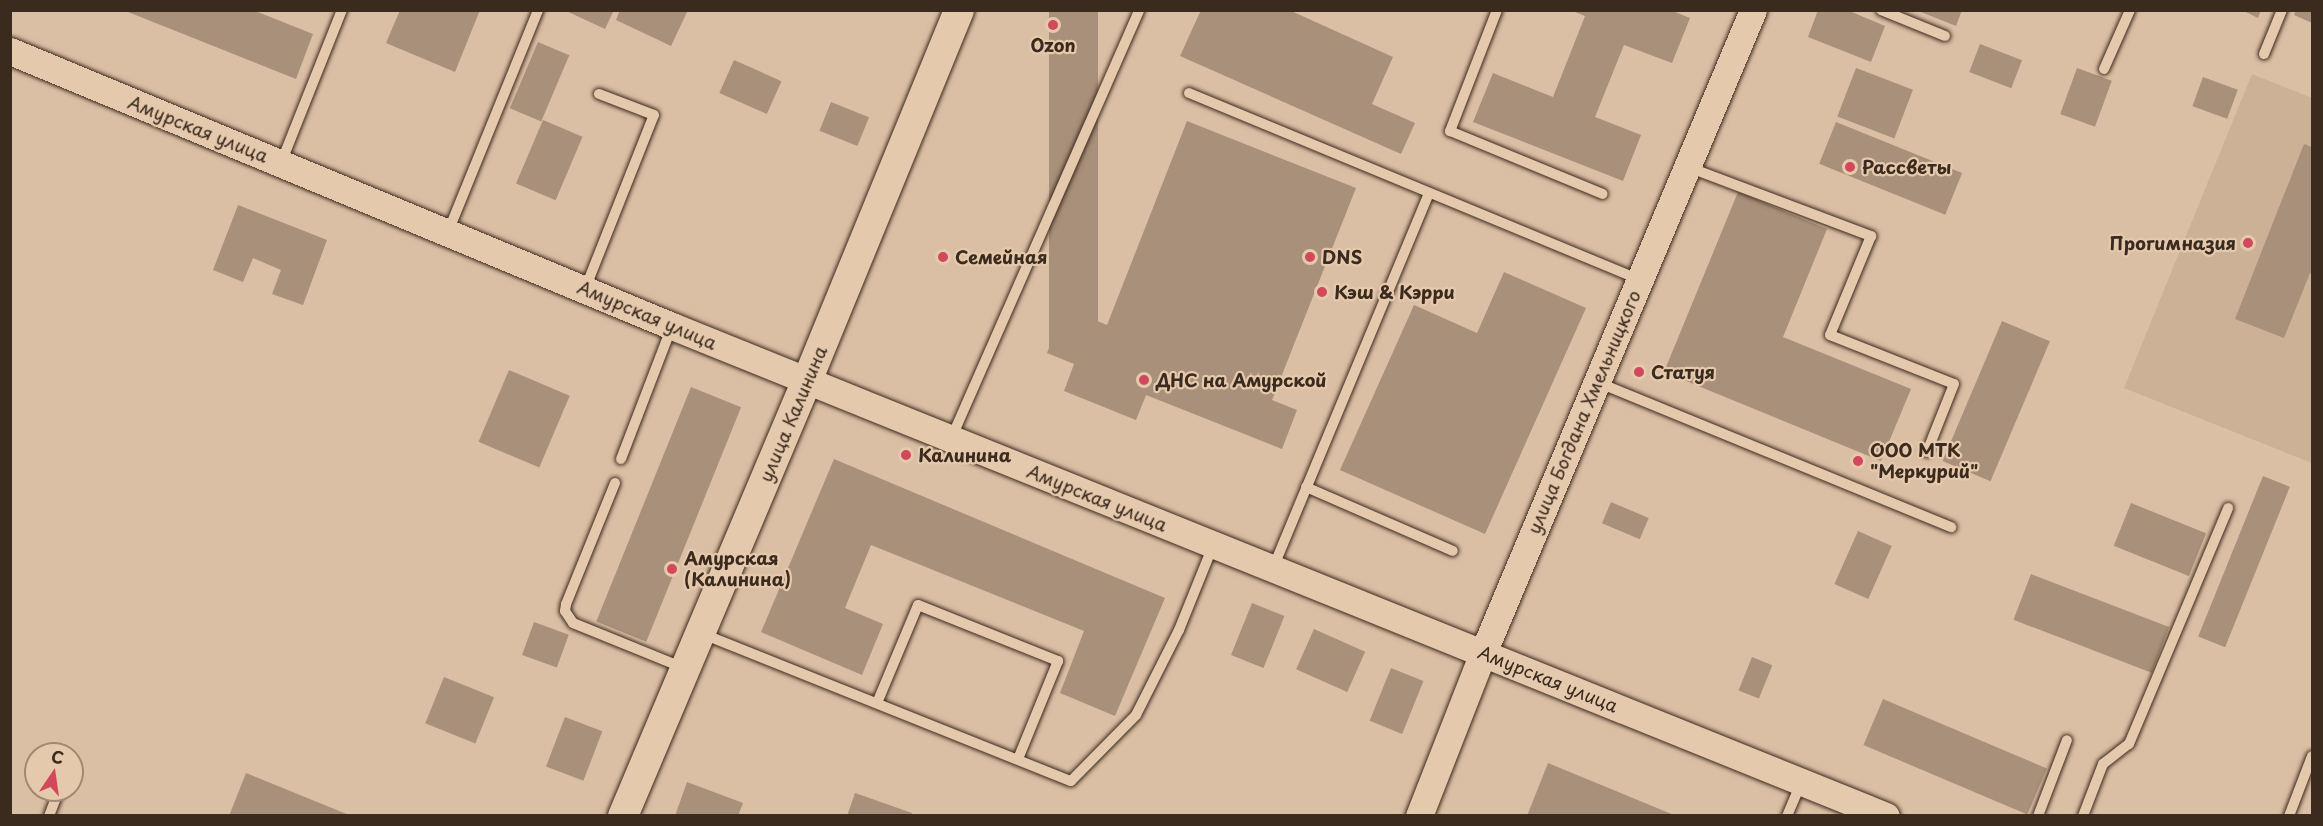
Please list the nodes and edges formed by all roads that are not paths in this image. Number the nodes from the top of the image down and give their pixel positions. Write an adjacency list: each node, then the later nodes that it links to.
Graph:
1 (342, 10): 16 (lane)
2 (538, 10): 20 (lane)
3 (959, 10): 24 (main road, улица Калинина)
4 (1139, 10): 26 (lane)
5 (1497, 10): 19 (lane)
6 (1753, 10): 17 (street, улица Богдана Хмельницкого)
7 (1881, 10): 10 (lane)
8 (2130, 10): 13 (lane)
9 (2282, 10): 12 (lane)
10 (1945, 36)
11 (10, 51): 16 (street, Амурская улица)
12 (2264, 54)
13 (2104, 69)
14 (1189, 93): 18 (lane)
15 (599, 94): 22 (lane)
16 (281, 163): 20 (street, Амурская улица)
17 (1688, 167): 21 (street, улица Богдана Хмельницкого); 27 (lane)
18 (1430, 193): 21 (lane); 30 (lane)
19 (1603, 195)
20 (448, 232): 22 (street, Амурская улица)
21 (1640, 280): 25 (street, улица Богдана Хмельницкого)
22 (585, 289): 23 (street, Амурская улица)
23 (672, 326): 24 (street, Амурская улица); 28 (lane)
24 (807, 381): 26 (street, Амурская улица); 36 (main road, улица Калинина)
25 (1597, 382): 32 (lane); 37 (street, улица Богдана Хмельницкого)
26 (951, 439): 33 (street, Амурская улица)
27 (1927, 452)
28 (621, 459)
29 (615, 483): 38 (lane)
30 (1306, 487): 34 (lane); 35 (lane)
31 (2228, 508): 51 (lane)
32 (1951, 527)
33 (1214, 544): 35 (street, Амурская улица); 42 (lane)
34 (1453, 551)
35 (1273, 568): 37 (street, Амурская улица)
36 (700, 632): 38 (main road, улица Калинина); 39 (lane)
37 (1483, 653): 43 (street, Амурская улица); 47 (street, улица Богдана Хмельницкого)
38 (685, 669): 46 (main road, улица Калинина)
39 (877, 703): 42 (lane); 42 (lane)
40 (2067, 740): 50 (lane)
41 (2313, 756): 52 (lane)
42 (1018, 759)
43 (1801, 781): 48 (lane); 49 (street, Амурская улица)
44 (54, 802): 45 (lane)
45 (48, 816)
46 (623, 816)
47 (1419, 816)
48 (1787, 816)
49 (1886, 816)
50 (2038, 816)
51 (2083, 816)
52 (2289, 816)

